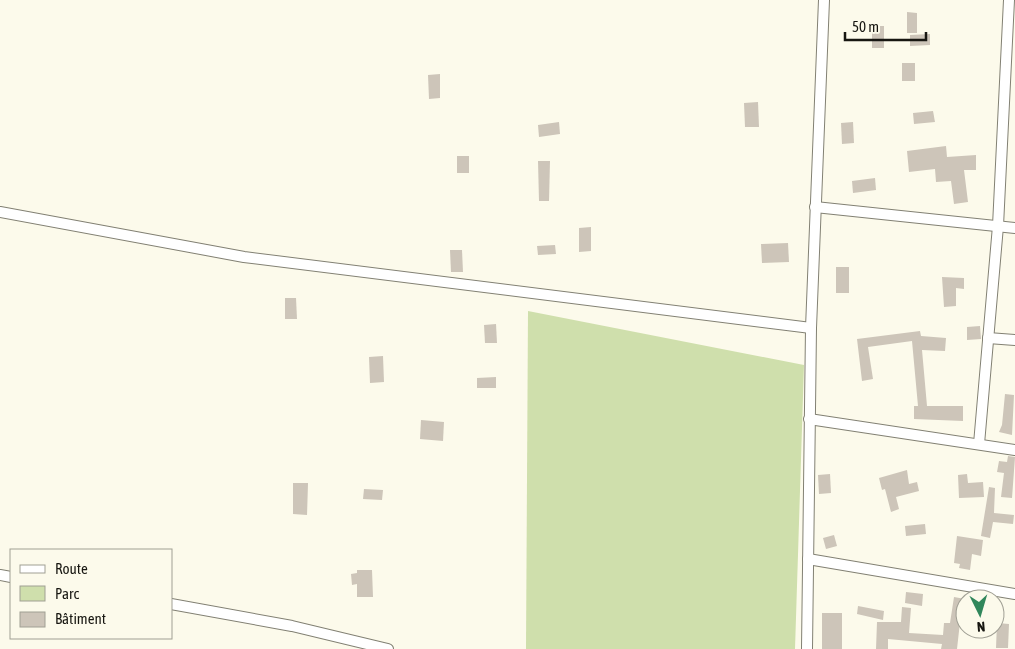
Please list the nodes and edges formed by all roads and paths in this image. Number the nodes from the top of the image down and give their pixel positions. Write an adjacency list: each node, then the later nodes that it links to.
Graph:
1 (824, 0): 3 (street)
2 (1009, 0): 5 (street)
3 (815, 207): 5 (street); 7 (street)
4 (0, 212): 7 (street)
5 (998, 226): 6 (street); 8 (street)
6 (1015, 228)
7 (811, 328): 10 (street)
8 (988, 338): 9 (street); 11 (street)
9 (1015, 340)
10 (809, 419): 11 (street); 13 (street)
11 (979, 444): 12 (street)
12 (1015, 450)
13 (808, 559): 14 (street); 17 (street)
14 (1015, 594)
15 (172, 604): 16 (street)
16 (388, 649)
17 (807, 649)

